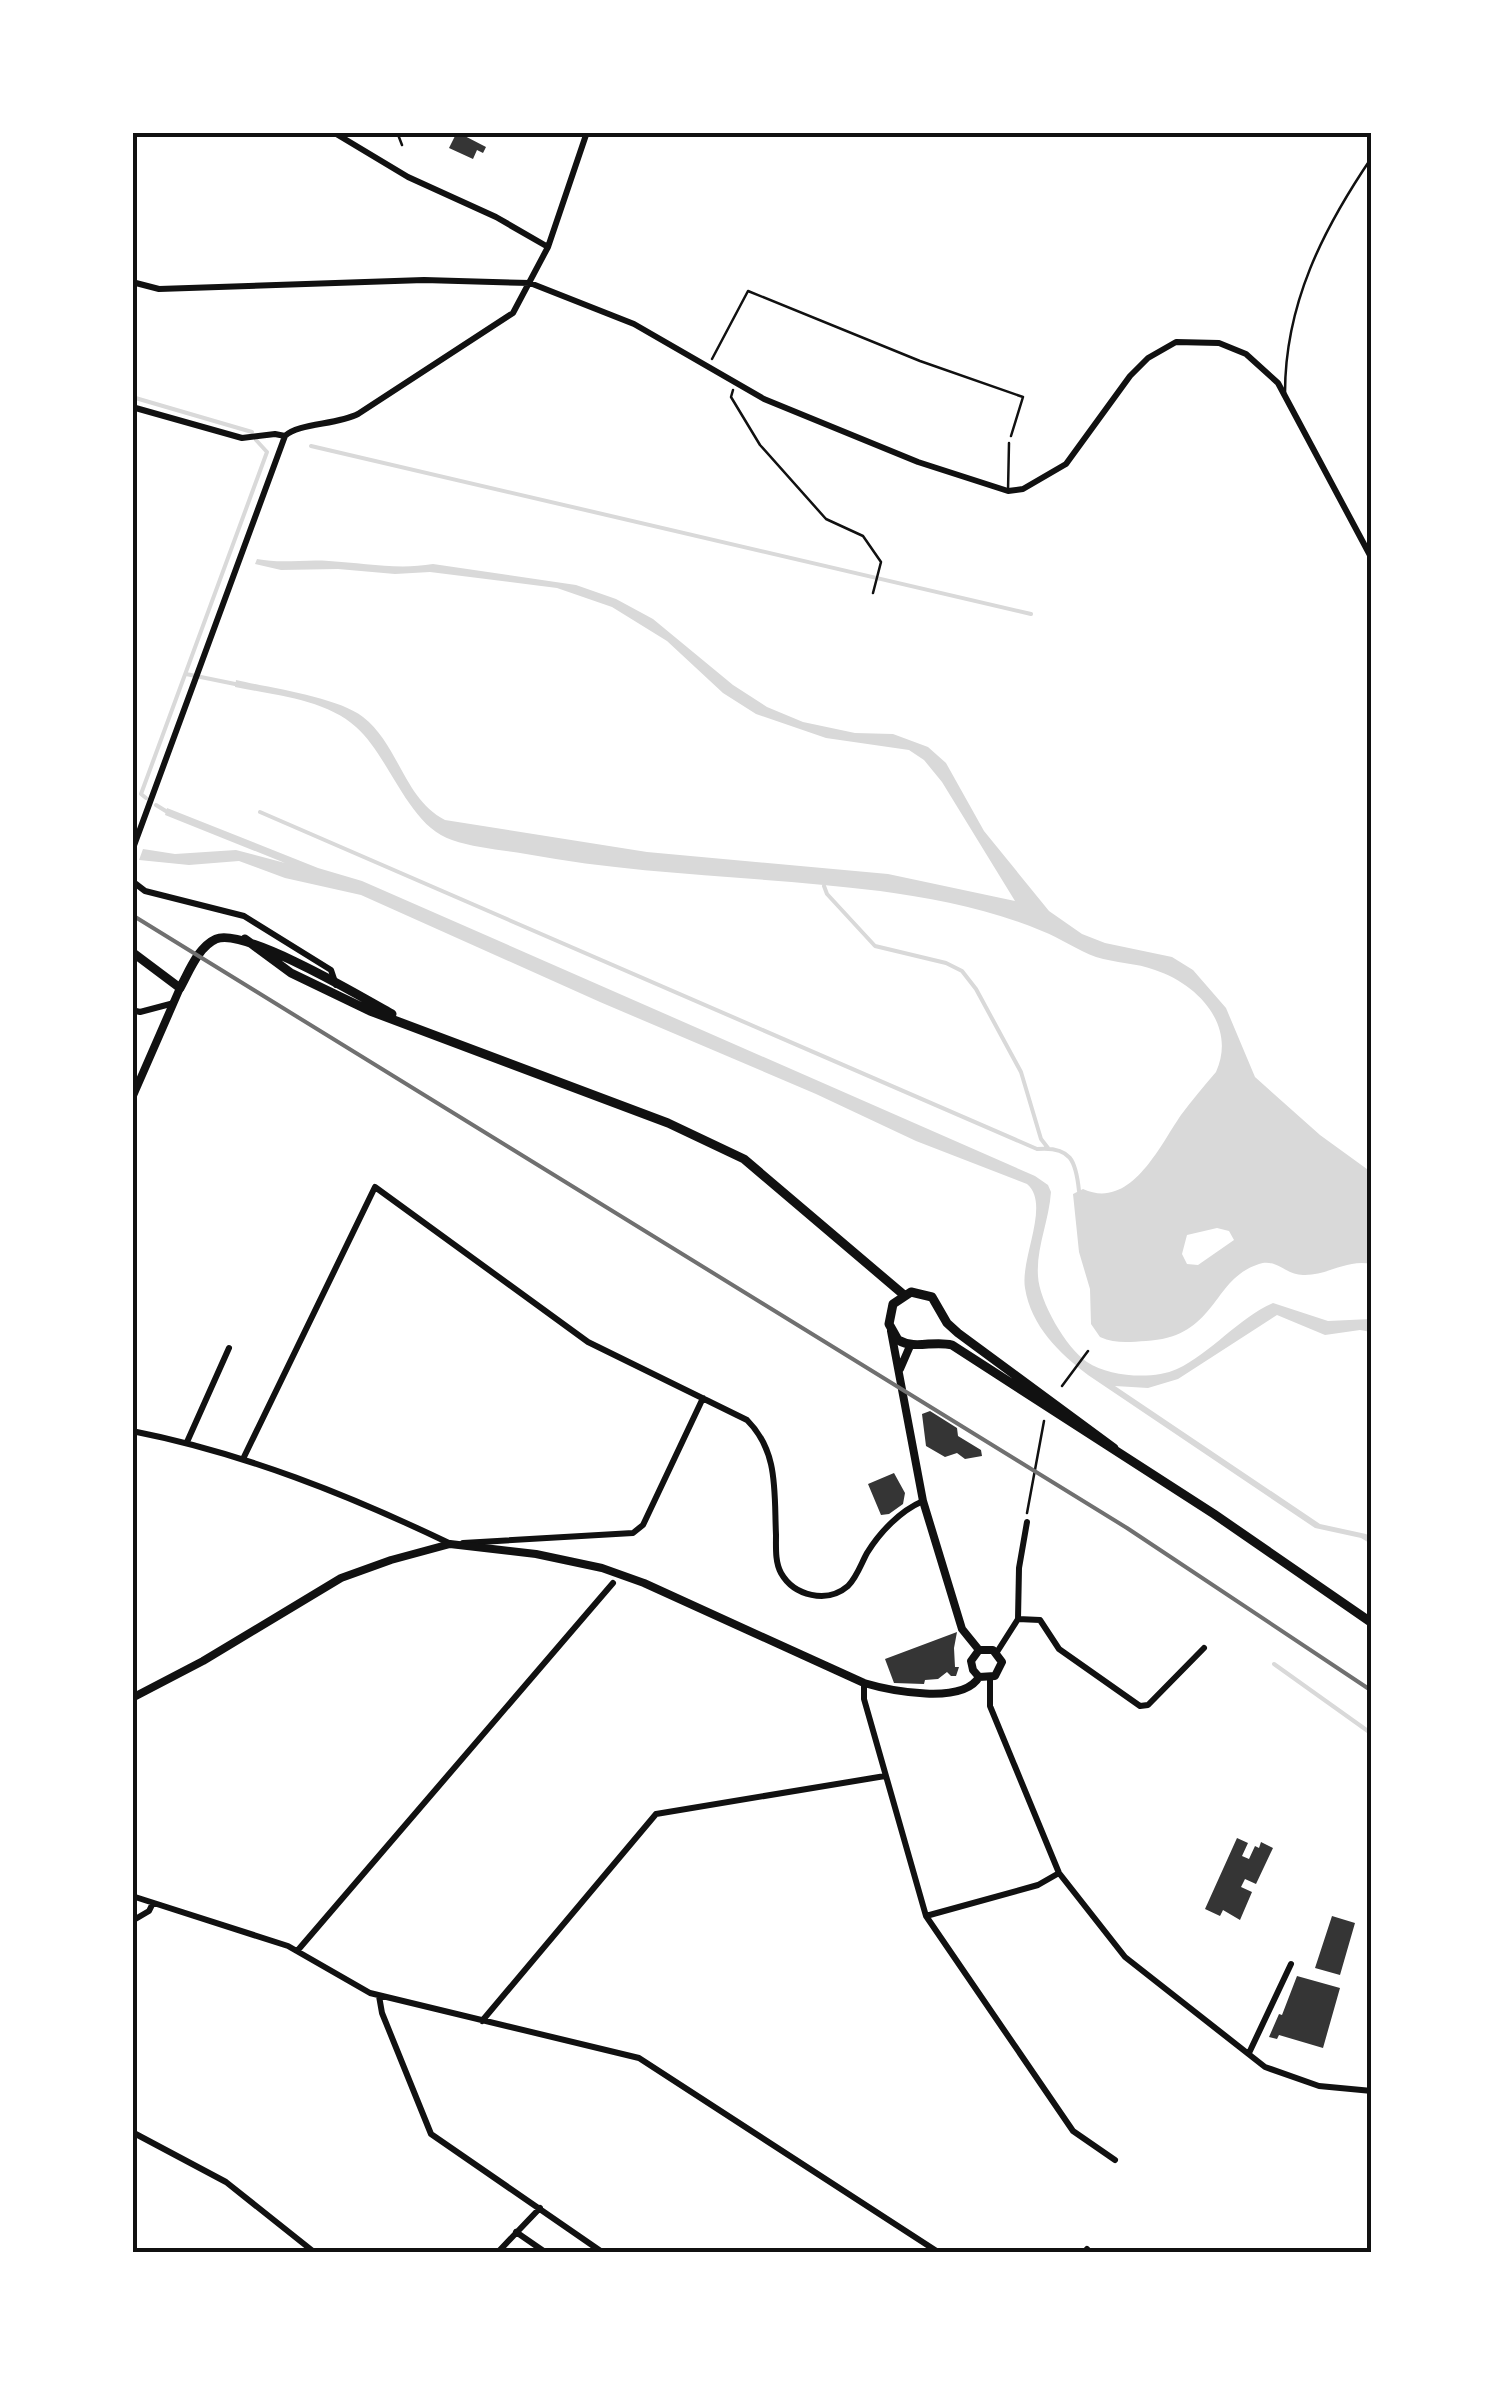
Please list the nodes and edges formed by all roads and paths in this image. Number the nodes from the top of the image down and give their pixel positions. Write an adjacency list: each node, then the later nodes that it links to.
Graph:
1 (332, 132): 6 (street)
2 (397, 132): 4 (path)
3 (587, 132): 6 (street)
4 (402, 145)
5 (1372, 157): 11 (lane)
6 (548, 247): 8 (street)
7 (132, 282): 8 (street)
8 (530, 283): 9 (street); 13 (street)
9 (707, 366): 10 (street); 14 (path)
10 (734, 383): 15 (street); 17 (path)
11 (1285, 394): 15 (street); 16 (street)
12 (132, 407): 13 (street)
13 (285, 436): 18 (street)
14 (1010, 443): 15 (lane)
15 (1008, 491)
16 (1372, 558)
17 (873, 593)
18 (132, 851)
19 (132, 881): 22 (street)
20 (246, 939): 23 (main road); 24 (main road); 25 (main road)
21 (132, 952): 25 (main road)
22 (306, 954): 23 (street); 26 (street)
23 (306, 970): 24 (street); 26 (main road)
24 (313, 985): 26 (main road)
25 (180, 988): 27 (street)
26 (332, 988): 30 (main road)
27 (174, 1003): 28 (street); 29 (street)
28 (132, 1010)
29 (132, 1098)
30 (904, 1294): 31 (main road); 32 (main road)
31 (942, 1316): 33 (main road); 43 (main road)
32 (891, 1331): 34 (main road); 37 (street)
33 (930, 1342): 34 (main road); 43 (main road)
34 (910, 1346): 37 (street)
35 (229, 1348): 42 (street)
36 (1088, 1350): 38 (path)
37 (900, 1370): 45 (street)
38 (1062, 1386)
39 (703, 1398): 44 (street); 45 (street); 47 (street)
40 (1044, 1421): 46 (path)
41 (132, 1431): 42 (street)
42 (187, 1442): 44 (street)
43 (1114, 1448): 50 (main road)
44 (244, 1459): 47 (street)
45 (923, 1501): 52 (street)
46 (1027, 1522): 49 (street)
47 (450, 1544): 56 (street); 57 (street)
48 (613, 1583): 64 (street)
49 (1018, 1618): 51 (street); 53 (street)
50 (1372, 1623)
51 (1204, 1648)
52 (979, 1650): 53 (street); 54 (street)
53 (998, 1652): 55 (street)
54 (979, 1677): 55 (street); 56 (street)
55 (990, 1678): 59 (street)
56 (864, 1683): 58 (street)
57 (132, 1698)
58 (884, 1776): 62 (street); 67 (street)
59 (1059, 1873): 62 (street); 68 (street)
60 (132, 1896): 61 (street)
61 (153, 1902): 63 (street); 64 (street)
62 (926, 1916): 71 (street)
63 (132, 1921)
64 (298, 1950): 66 (street)
65 (1291, 1964): 68 (street)
66 (379, 1996): 67 (street); 72 (street)
67 (482, 2021): 78 (street)
68 (1249, 2052): 69 (street)
69 (1372, 2091)
70 (132, 2132): 74 (street)
71 (1115, 2160)
72 (540, 2208): 73 (street); 77 (street)
73 (516, 2232): 75 (street); 76 (street)
74 (314, 2252)
75 (498, 2252)
76 (545, 2252)
77 (602, 2252)
78 (938, 2252)

